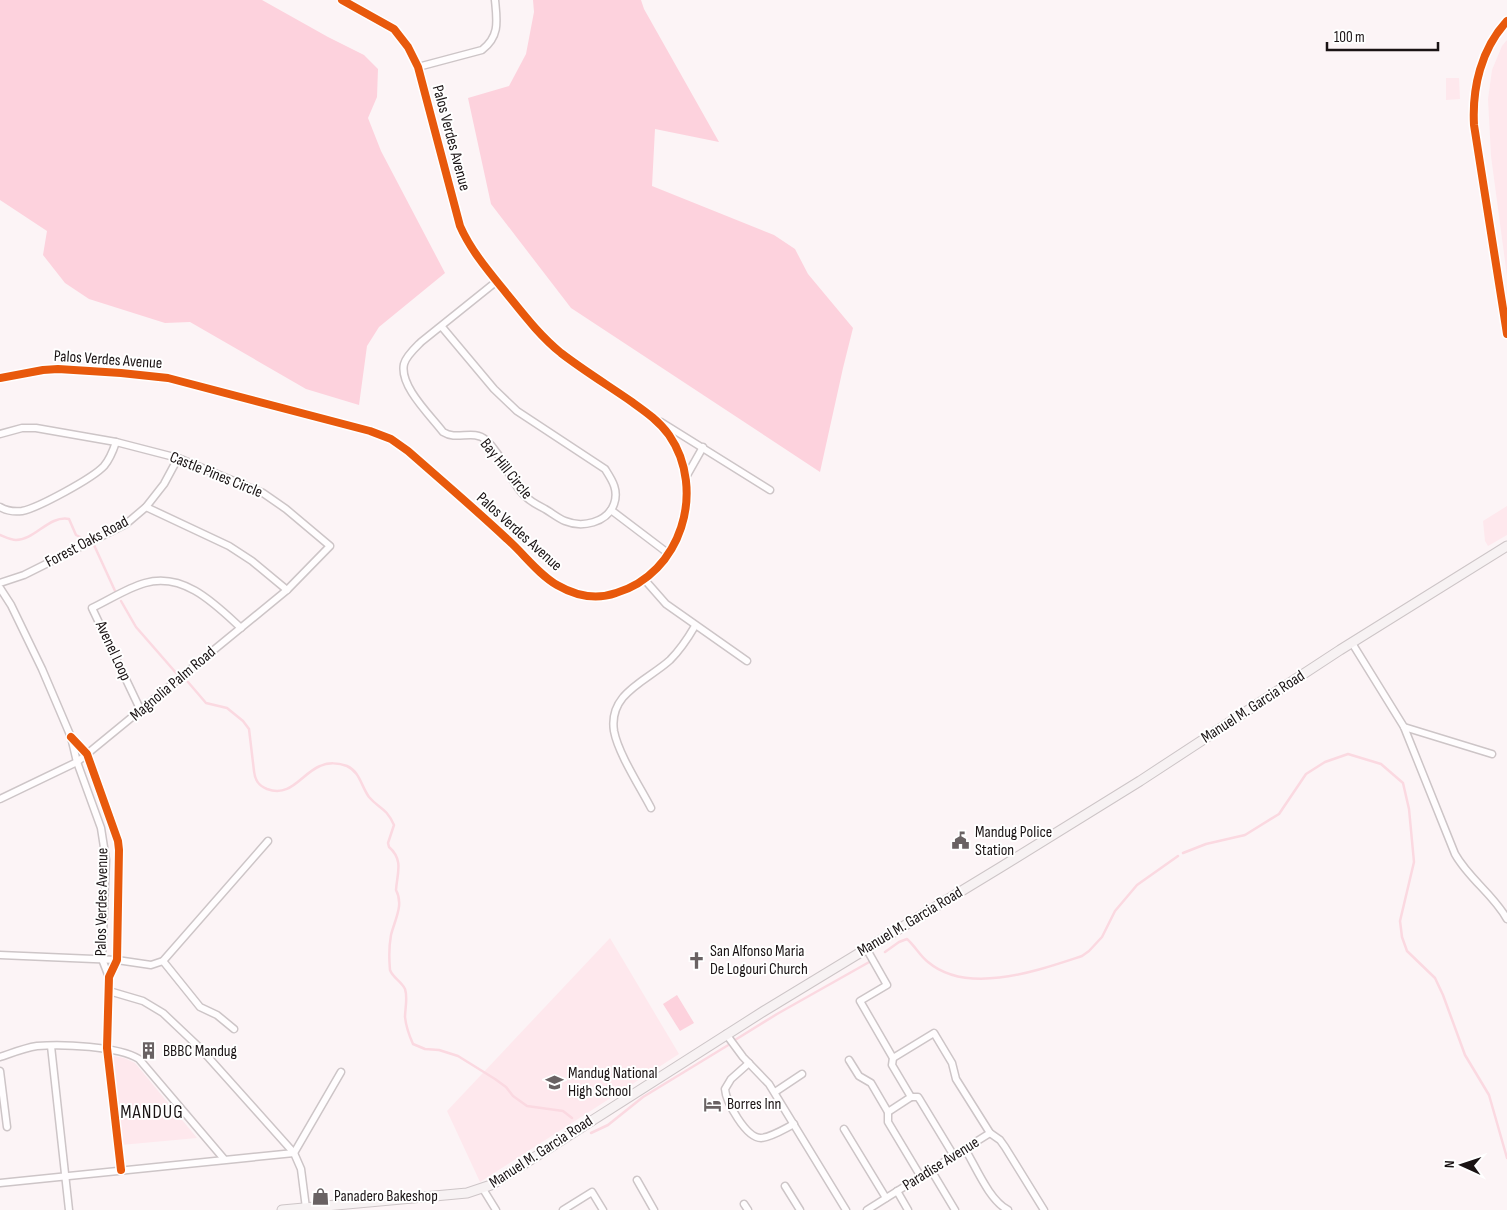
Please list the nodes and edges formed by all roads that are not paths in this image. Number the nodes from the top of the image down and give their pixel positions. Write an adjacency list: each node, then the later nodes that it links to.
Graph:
1 (342, 0): 4 (street, Palos Verdes Avenue)
2 (495, 0): 4 (street)
3 (1507, 21): 7 (street)
4 (418, 67): 5 (street, Palos Verdes Avenue)
5 (497, 281): 6 (street, Bay Hill Circle); 9 (street, Palos Verdes Avenue)
6 (442, 327): 18 (street); 18 (street, Bay Hill Circle)
7 (1507, 334)
8 (0, 378): 22 (street, Palos Verdes Avenue)
9 (658, 420): 12 (street); 14 (street, Palos Verdes Avenue)
10 (0, 434): 11 (street, Castle Pines Circle)
11 (116, 442): 13 (street, Castle Pines Circle); 16 (street)
12 (703, 447): 14 (street); 15 (street)
13 (178, 458): 17 (street, Forest Oaks Road); 19 (street, Castle Pines Circle)
14 (686, 476): 21 (street, Palos Verdes Avenue)
15 (770, 490)
16 (0, 507)
17 (146, 507): 23 (street, Forest Oaks Road); 25 (street)
18 (611, 510): 21 (street)
19 (330, 546): 25 (street, Magnolia Palm Road)
20 (1507, 546): 28 (main road, Manuel M. Garcia Road)
21 (669, 554): 22 (street, Palos Verdes Avenue)
22 (644, 579): 26 (street)
23 (0, 583)
24 (0, 588): 32 (street, Palos Verdes Avenue)
25 (287, 590): 27 (street, Magnolia Palm Road)
26 (695, 626): 29 (street); 37 (street)
27 (241, 628): 30 (street, Magnolia Palm Road); 30 (street, Avenel Loop)
28 (1352, 643): 31 (street); 42 (main road, Manuel M. Garcia Road)
29 (747, 661)
30 (141, 711): 33 (street, Magnolia Palm Road)
31 (1404, 727): 34 (street); 39 (street)
32 (71, 737): 33 (street, Palos Verdes Avenue); 35 (street, Palos Verdes Avenue)
33 (88, 754): 35 (street, Magnolia Palm Road); 41 (street, Palos Verdes Avenue)
34 (1492, 754)
35 (77, 762): 36 (street, Magnolia Palm Road); 40 (street, Palos Verdes Avenue)
36 (0, 799)
37 (651, 808)
38 (268, 841): 46 (street)
39 (1507, 919)
40 (104, 922): 41 (street); 44 (street, Palos Verdes Avenue)
41 (118, 922): 45 (street, Palos Verdes Avenue)
42 (866, 948): 50 (main road, Manuel M. Garcia Road); 54 (street)
43 (0, 954): 44 (street)
44 (102, 959): 45 (street); 47 (street, Palos Verdes Avenue)
45 (116, 960): 46 (street); 47 (street, Palos Verdes Avenue)
46 (163, 961): 49 (street)
47 (110, 977): 48 (street, Palos Verdes Avenue)
48 (109, 991): 52 (street, Palos Verdes Avenue); 68 (street)
49 (234, 1029)
50 (726, 1034): 56 (street); 78 (main road, Manuel M. Garcia Road)
51 (51, 1046): 52 (street); 53 (street); 73 (street)
52 (107, 1048): 70 (street); 71 (street, Palos Verdes Avenue)
53 (0, 1057)
54 (893, 1058): 61 (street); 66 (street)
55 (849, 1060): 62 (street)
56 (749, 1063): 60 (street); 63 (street)
57 (0, 1071): 64 (street)
58 (340, 1072): 68 (street)
59 (802, 1074): 60 (street)
60 (774, 1092): 63 (street)
61 (911, 1097): 62 (street); 69 (street)
62 (888, 1112): 74 (street)
63 (794, 1124): 90 (street)
64 (7, 1127)
65 (844, 1129): 80 (street)
66 (990, 1133): 67 (street, Paradise Avenue); 95 (street)
67 (965, 1149): 69 (street, Paradise Avenue); 94 (street)
68 (294, 1153): 70 (street); 82 (street)
69 (954, 1156): 72 (street, Paradise Avenue)
70 (224, 1160): 71 (street)
71 (121, 1170): 73 (street)
72 (931, 1170): 74 (street, Paradise Avenue); 93 (street)
73 (66, 1176): 76 (street); 83 (street)
74 (921, 1176): 79 (street, Paradise Avenue)
75 (637, 1180): 88 (street)
76 (0, 1183)
77 (785, 1186): 89 (street)
78 (483, 1188): 81 (main road, Manuel M. Garcia Road); 85 (street)
79 (897, 1191): 80 (street, Paradise Avenue); 92 (street)
80 (886, 1198): 91 (street, Paradise Avenue)
81 (338, 1207): 82 (main road, Manuel M. Garcia Road)
82 (306, 1208): 84 (main road, Manuel M. Garcia Road)
83 (69, 1210)
84 (282, 1210)
85 (496, 1210)
86 (563, 1210): 87 (street)
87 (602, 1210)
88 (654, 1210)
89 (800, 1210)
90 (846, 1210)
91 (867, 1210)
92 (908, 1210)
93 (956, 1210)
94 (1008, 1210)
95 (1044, 1210)

